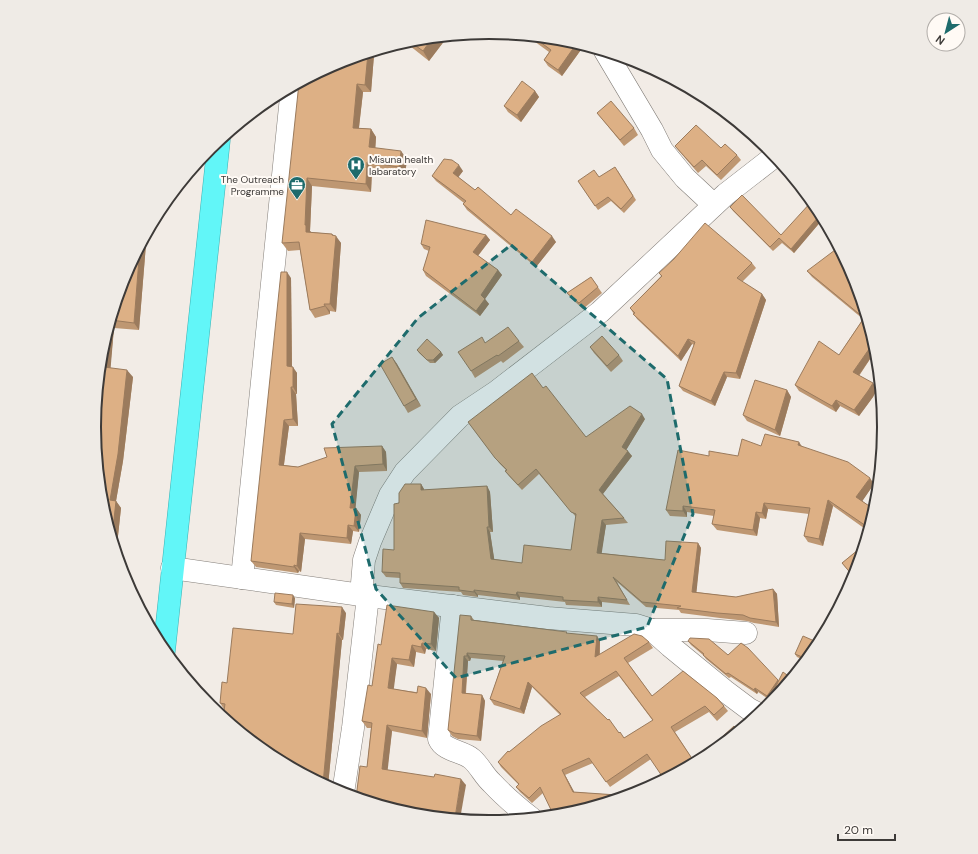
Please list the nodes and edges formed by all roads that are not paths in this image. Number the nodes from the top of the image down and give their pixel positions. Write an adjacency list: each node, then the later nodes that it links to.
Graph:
1 (609, 59): 5 (street)
2 (291, 93): 7 (street)
3 (218, 150): 6 (highway)
4 (770, 160): 5 (street)
5 (714, 205): 8 (street)
6 (172, 568): 7 (street); 12 (highway)
7 (242, 578): 8 (street)
8 (365, 596): 9 (street); 14 (street)
9 (452, 606): 10 (street); 15 (street)
10 (652, 630): 11 (street); 13 (street)
11 (746, 633)
12 (165, 641)
13 (753, 711)
14 (344, 786)
15 (525, 813)

